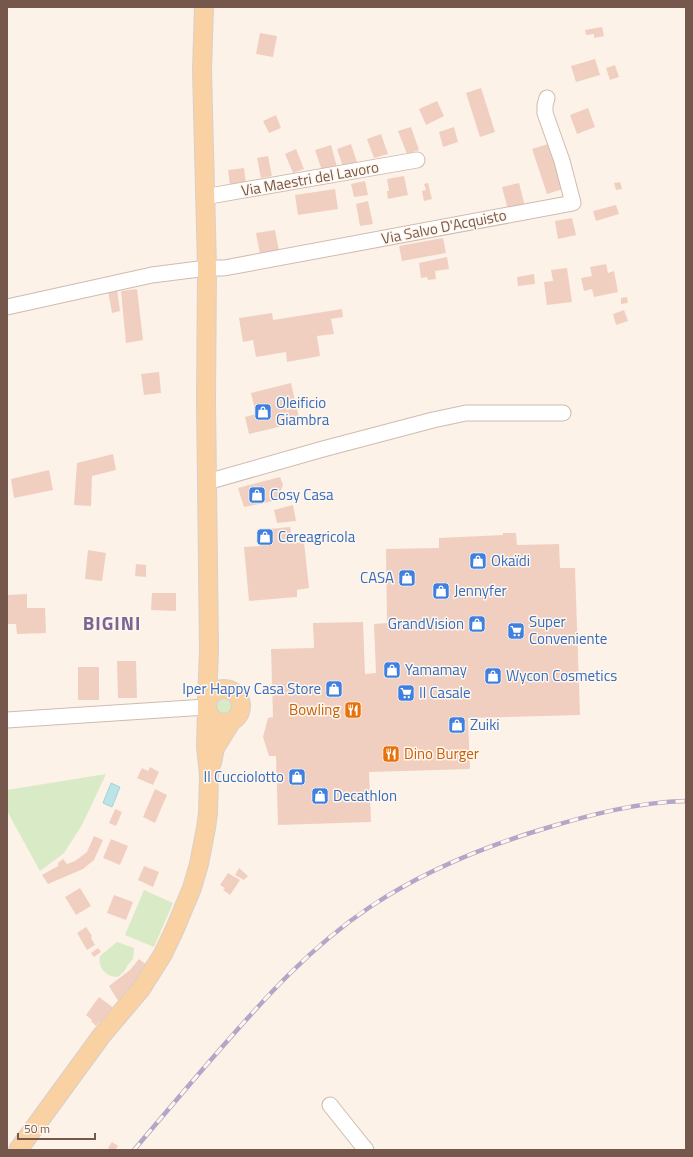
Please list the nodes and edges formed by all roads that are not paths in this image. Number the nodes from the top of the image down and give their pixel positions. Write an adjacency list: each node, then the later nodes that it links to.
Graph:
1 (204, 7): 4 (main road)
2 (547, 98): 5 (street, Via Salvo D'Acquisto)
3 (417, 160): 4 (street, Via Maestri del Lavoro)
4 (204, 197): 5 (main road)
5 (207, 268): 6 (street); 8 (main road)
6 (7, 307)
7 (563, 413): 8 (street)
8 (207, 482): 9 (main road)
9 (209, 650): 10 (main road); 11 (main road)
10 (226, 689): 11 (main road); 13 (main road)
11 (207, 706): 12 (street); 13 (main road); 14 (main road)
12 (7, 720)
13 (231, 722): 14 (main road)
14 (209, 775): 18 (main road)
15 (330, 1105): 19 (street)
16 (7, 1146): 17 (street)
17 (11, 1150)
18 (18, 1150)
19 (366, 1150)

